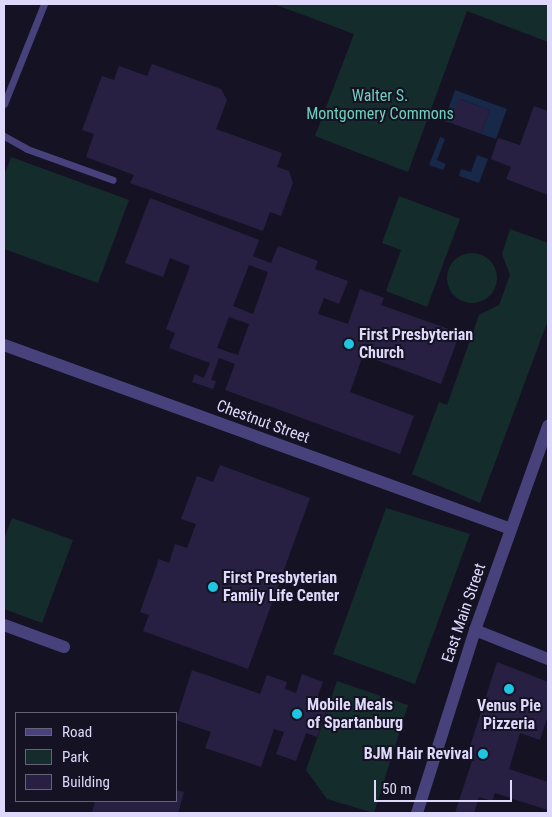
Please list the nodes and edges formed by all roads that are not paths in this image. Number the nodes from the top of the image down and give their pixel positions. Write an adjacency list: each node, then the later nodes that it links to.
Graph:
1 (44, 4): 2 (lane)
2 (4, 104)
3 (4, 136): 4 (lane)
4 (112, 180)
5 (4, 345): 7 (street, Chestnut Street)
6 (548, 426): 7 (street, East Main Street)
7 (511, 529): 9 (street, East Main Street)
8 (4, 625): 10 (street)
9 (475, 630): 11 (street); 12 (street, East Main Street)
10 (64, 647)
11 (548, 659)
12 (417, 813)

